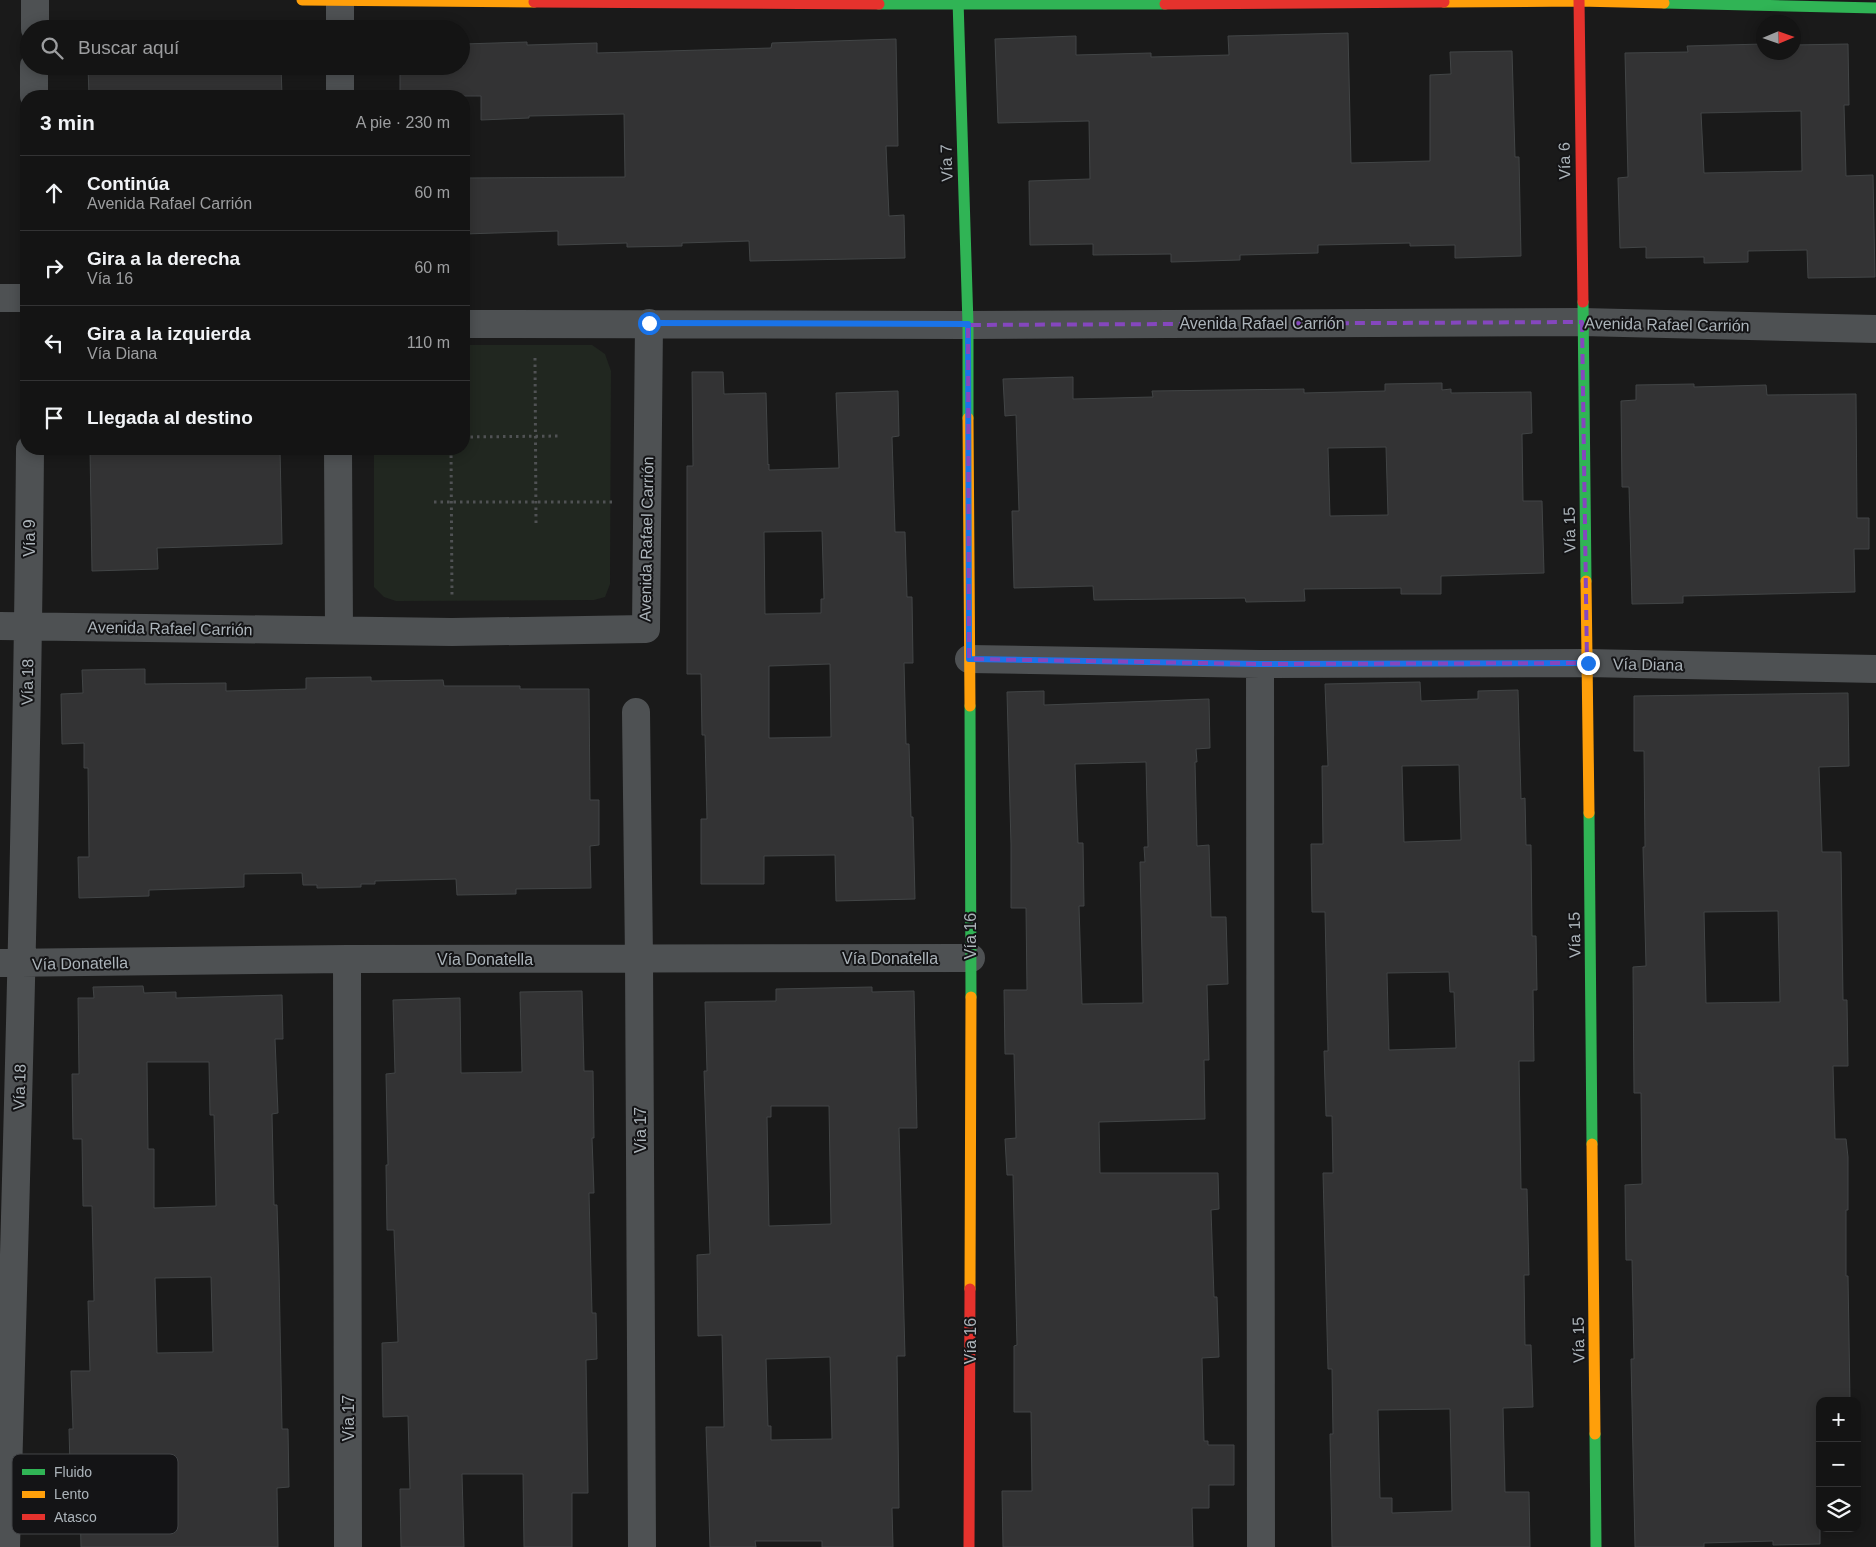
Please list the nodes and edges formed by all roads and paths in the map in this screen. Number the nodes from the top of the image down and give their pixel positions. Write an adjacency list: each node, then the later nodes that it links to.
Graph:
1 (35, 0): 9 (street)
2 (302, 0): 3 (street)
3 (340, 0): 6 (street); 10 (street)
4 (1272, 1): 5 (street); 7 (street)
5 (1579, 1): 8 (street); 17 (street, Vía 6)
6 (650, 2): 7 (street)
7 (958, 2): 21 (street, Vía 7)
8 (1876, 8)
9 (35, 20)
10 (340, 20)
11 (34, 75): 13 (street)
12 (340, 75): 14 (street)
13 (34, 90)
14 (340, 90)
15 (0, 298): 16 (street)
16 (20, 298)
17 (1582, 322): 21 (street, Avenida Rafael Carrión); 22 (street, Avenida Rafael Carrión); 39 (street, Vía 15)
18 (649, 323): 20 (street, Avenida Rafael Carrión); 21 (street, Avenida Rafael Carrión); 32 (street, Avenida Rafael Carrión)
19 (470, 324): 20 (street, Avenida Rafael Carrión)
20 (535, 324): 25 (path)
21 (968, 324): 38 (street, Vía 16)
22 (1876, 329)
23 (561, 436): 25 (path)
24 (470, 437): 25 (path)
25 (536, 437): 31 (path)
26 (30, 455): 35 (street, Vía 9)
27 (338, 455): 36 (street)
28 (451, 455): 30 (path)
29 (434, 502): 30 (path)
30 (451, 502): 31 (path); 37 (path)
31 (536, 502): 32 (path); 33 (path)
32 (647, 502): 37 (street, Avenida Rafael Carrión)
33 (536, 524)
34 (0, 626): 35 (street, Avenida Rafael Carrión)
35 (28, 626): 36 (street, Avenida Rafael Carrión); 46 (street, Vía 18)
36 (339, 630): 37 (street, Avenida Rafael Carrión)
37 (452, 632)
38 (969, 659): 40 (street, Vía Diana); 43 (street, Vía 16)
39 (1588, 663): 40 (street, Vía Diana); 41 (street, Vía Diana); 52 (street, Vía 15)
40 (1260, 664): 51 (street)
41 (1876, 669)
42 (636, 712): 45 (street, Vía 17)
43 (971, 958): 45 (street, Vía Donatella); 50 (street, Vía 16)
44 (346, 959): 45 (street, Vía Donatella); 46 (street, Vía Donatella); 48 (street, Vía 17)
45 (639, 959): 49 (street, Vía 17)
46 (11, 963): 47 (street, Vía 18)
47 (6, 1547)
48 (348, 1547)
49 (642, 1547)
50 (969, 1547)
51 (1261, 1547)
52 (1596, 1547)

